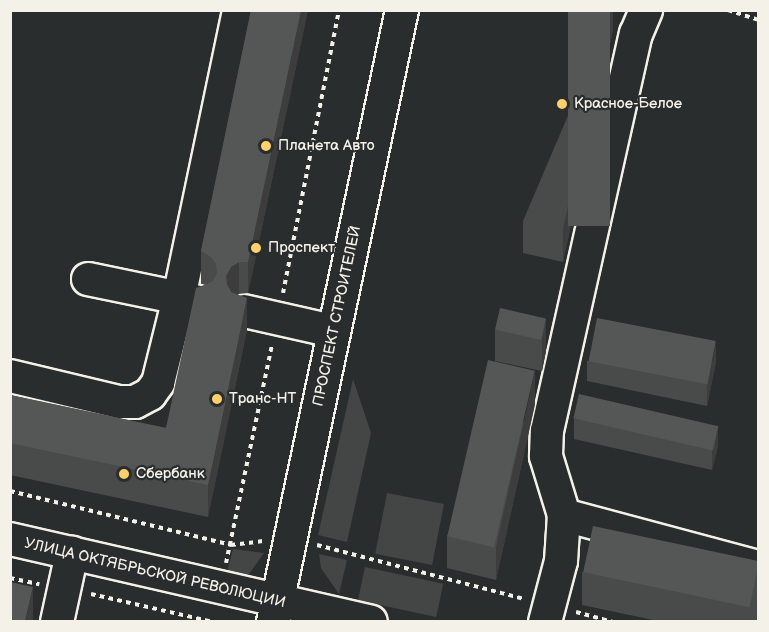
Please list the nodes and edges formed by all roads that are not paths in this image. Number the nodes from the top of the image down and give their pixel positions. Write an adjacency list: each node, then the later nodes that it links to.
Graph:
1 (239, 10): 5 (street)
2 (402, 10): 7 (street, ПРОСПЕКТ СТРОИТЕЛЕЙ)
3 (646, 10): 9 (street)
4 (88, 279): 5 (street)
5 (190, 300): 8 (street)
6 (244, 311): 7 (street)
7 (333, 331): 13 (street, ПРОСПЕКТ СТРОИТЕЛЕЙ)
8 (10, 376)
9 (564, 515): 12 (street); 16 (street)
10 (10, 539): 11 (street, УЛИЦА ОКТЯБРЬСКОЙ РЕВОЛЮЦИИ)
11 (72, 553): 13 (street, УЛИЦА ОКТЯБРЬСКОЙ РЕВОЛЮЦИИ); 14 (street)
12 (759, 567)
13 (275, 612): 15 (street, УЛИЦА ОКТЯБРЬСКОЙ РЕВОЛЮЦИИ)
14 (57, 621)
15 (371, 621)
16 (545, 621)

